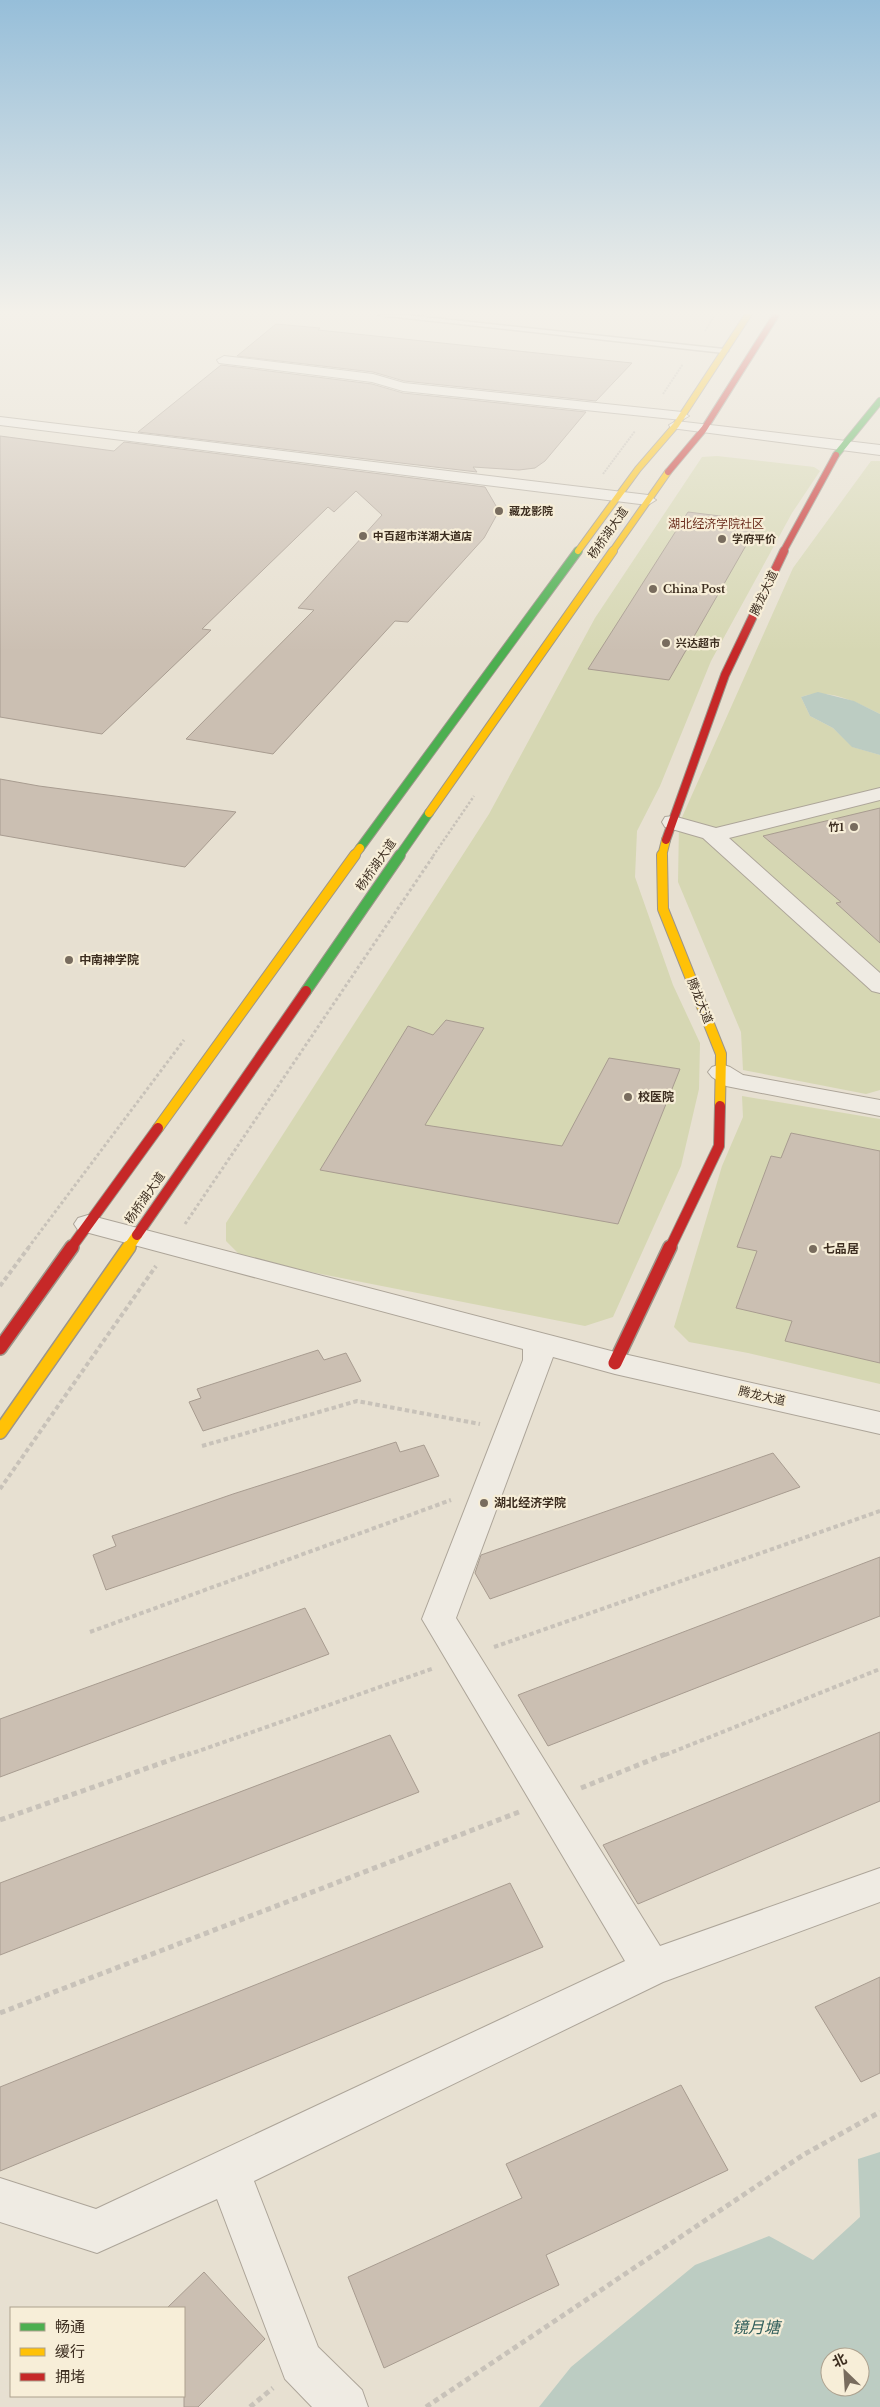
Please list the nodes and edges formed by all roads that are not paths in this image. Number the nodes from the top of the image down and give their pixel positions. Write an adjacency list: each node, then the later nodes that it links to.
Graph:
1 (51, 427): 8 (street)
2 (673, 427): 8 (main road, 杨桥湖大道)
3 (699, 427): 5 (street)
4 (857, 427): 6 (main road, 腾龙大道)
5 (704, 429): 6 (street); 9 (main road, 杨桥湖大道)
6 (841, 446): 7 (street); 11 (main road, 腾龙大道)
7 (880, 450)
8 (618, 497): 9 (street); 16 (main road, 杨桥湖大道)
9 (648, 500): 17 (main road, 杨桥湖大道)
10 (880, 794): 12 (street)
11 (672, 822): 12 (street); 14 (main road, 腾龙大道)
12 (713, 835): 13 (street)
13 (879, 984)
14 (721, 1072): 15 (street); 20 (main road, 腾龙大道)
15 (876, 1105)
16 (88, 1224): 17 (street); 19 (main road, 杨桥湖大道)
17 (134, 1238): 18 (street); 22 (main road, 杨桥湖大道)
18 (538, 1343): 20 (street); 24 (street)
19 (0, 1348)
20 (616, 1363): 21 (street, 腾龙大道)
21 (880, 1423)
22 (0, 1432)
23 (880, 1885): 24 (street)
24 (650, 1968): 25 (street)
25 (228, 2171): 26 (street); 27 (street)
26 (0, 2200)
27 (346, 2407)

